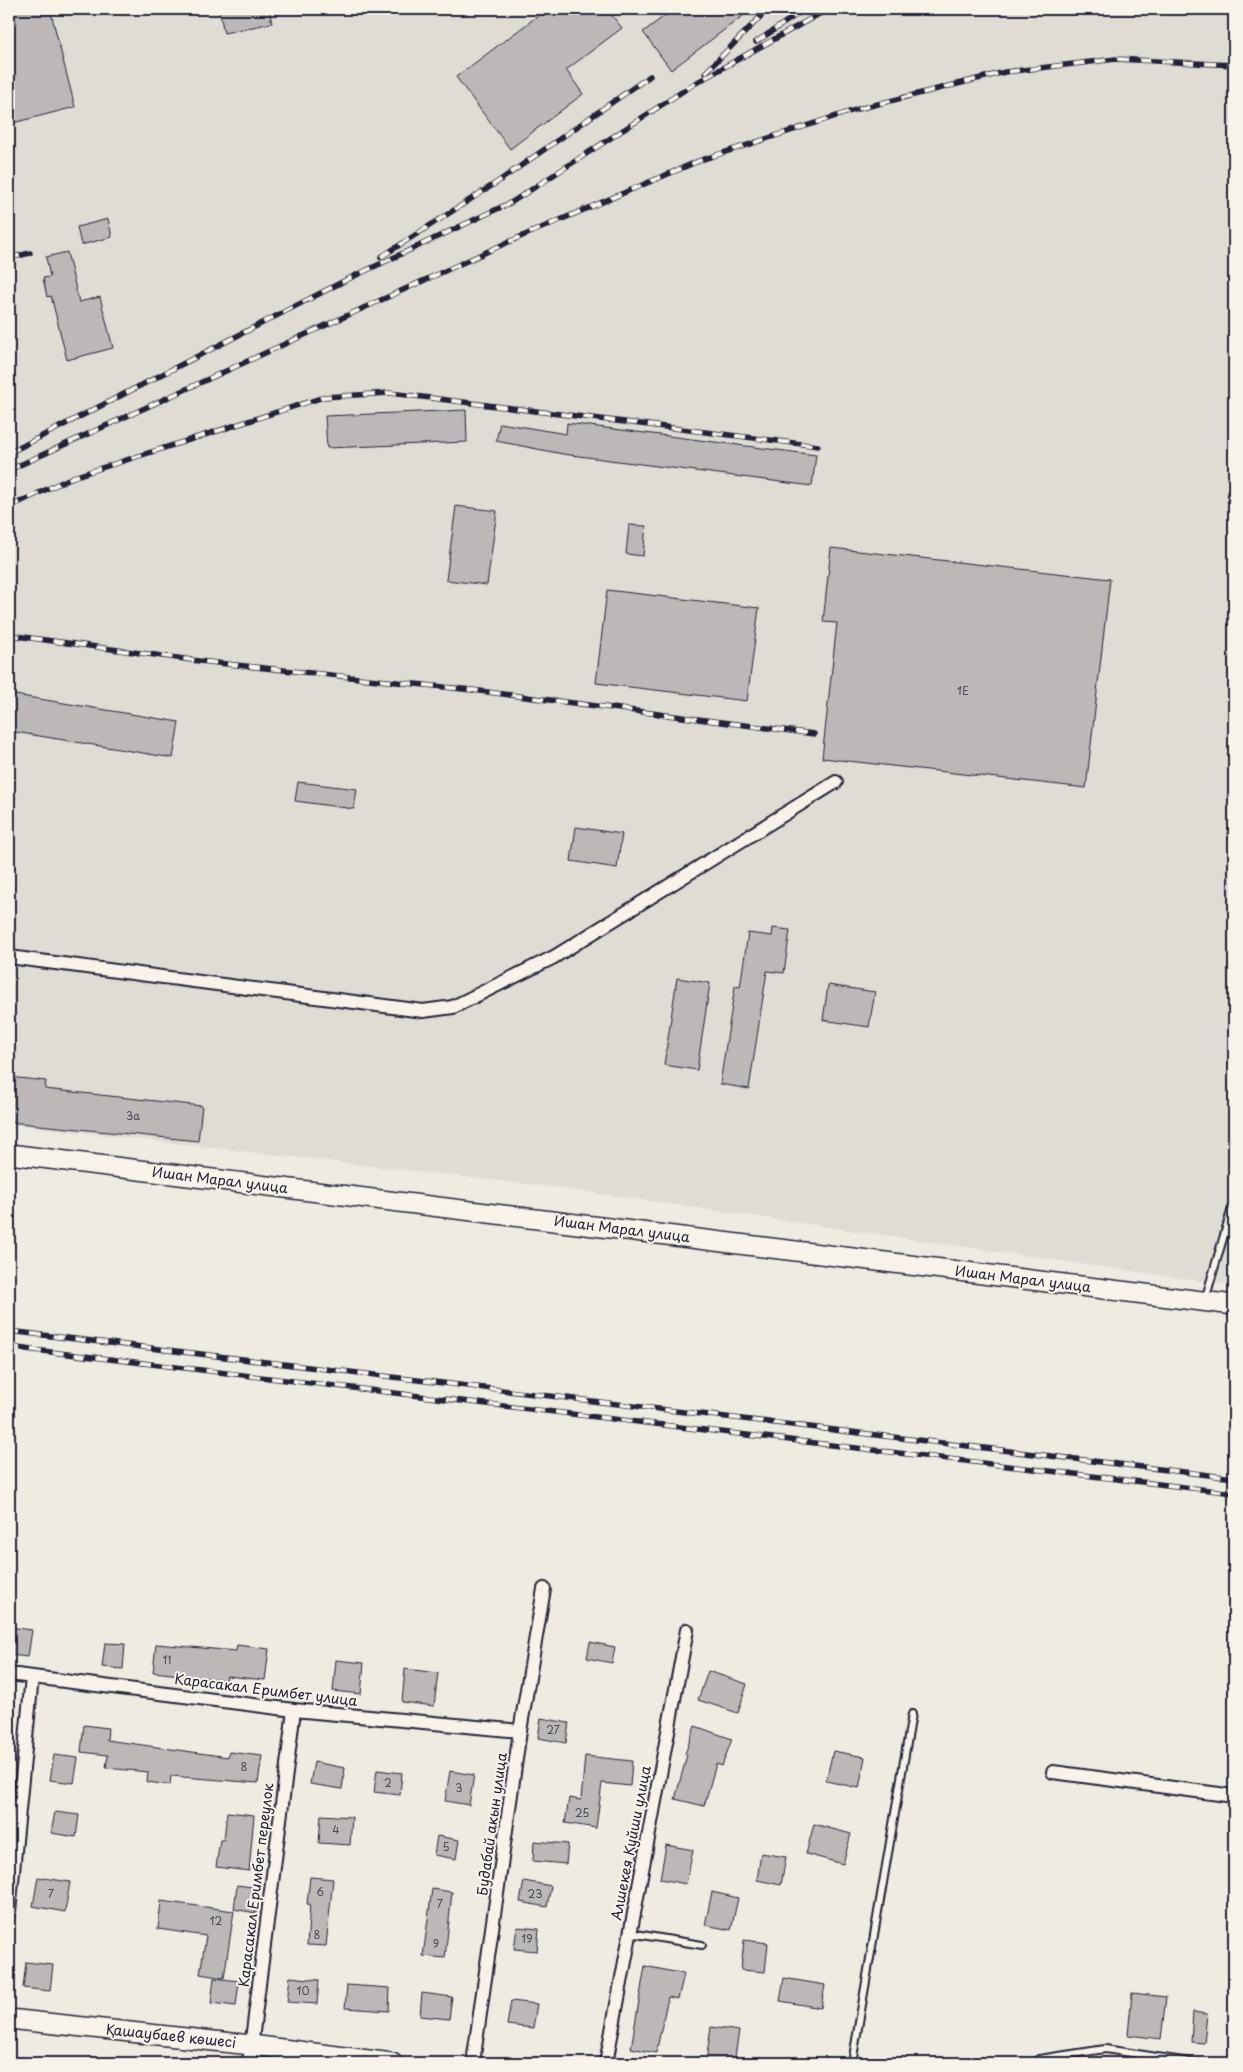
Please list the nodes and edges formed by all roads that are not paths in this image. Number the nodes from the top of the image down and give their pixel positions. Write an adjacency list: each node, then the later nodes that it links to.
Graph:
1 (836, 782): 2 (street)
2 (9, 958)
3 (9, 1154): 5 (main road, Ишан Марал улица)
4 (1234, 1201): 5 (lane)
5 (1205, 1302): 6 (main road, Ишан Марал улица)
6 (1234, 1305)
7 (544, 1589): 13 (street, Будабай акын улица)
8 (687, 1630): 17 (street, Алшекея Куйши улица)
9 (9, 1674): 10 (street, Карасакал Еримбет улица)
10 (32, 1677): 11 (street, Карасакал Еримбет улица); 16 (street)
11 (294, 1710): 13 (street, Карасакал Еримбет улица); 20 (street, Карасакал Еримбет переулок)
12 (912, 1714): 24 (lane)
13 (520, 1731): 22 (street, Будабай акын улица)
14 (1053, 1772): 15 (street)
15 (1234, 1796)
16 (9, 1912)
17 (629, 1933): 18 (lane); 23 (street, Алшекея Куйши улица)
18 (702, 1945)
19 (9, 2019): 20 (main road, Қашаубаев көшесі)
20 (250, 2054): 21 (main road, Қашаубаев көшесі)
21 (392, 2063)
22 (473, 2063)
23 (606, 2063)
24 (852, 2063)
25 (1034, 2063): 26 (lane)
26 (1196, 2063)

